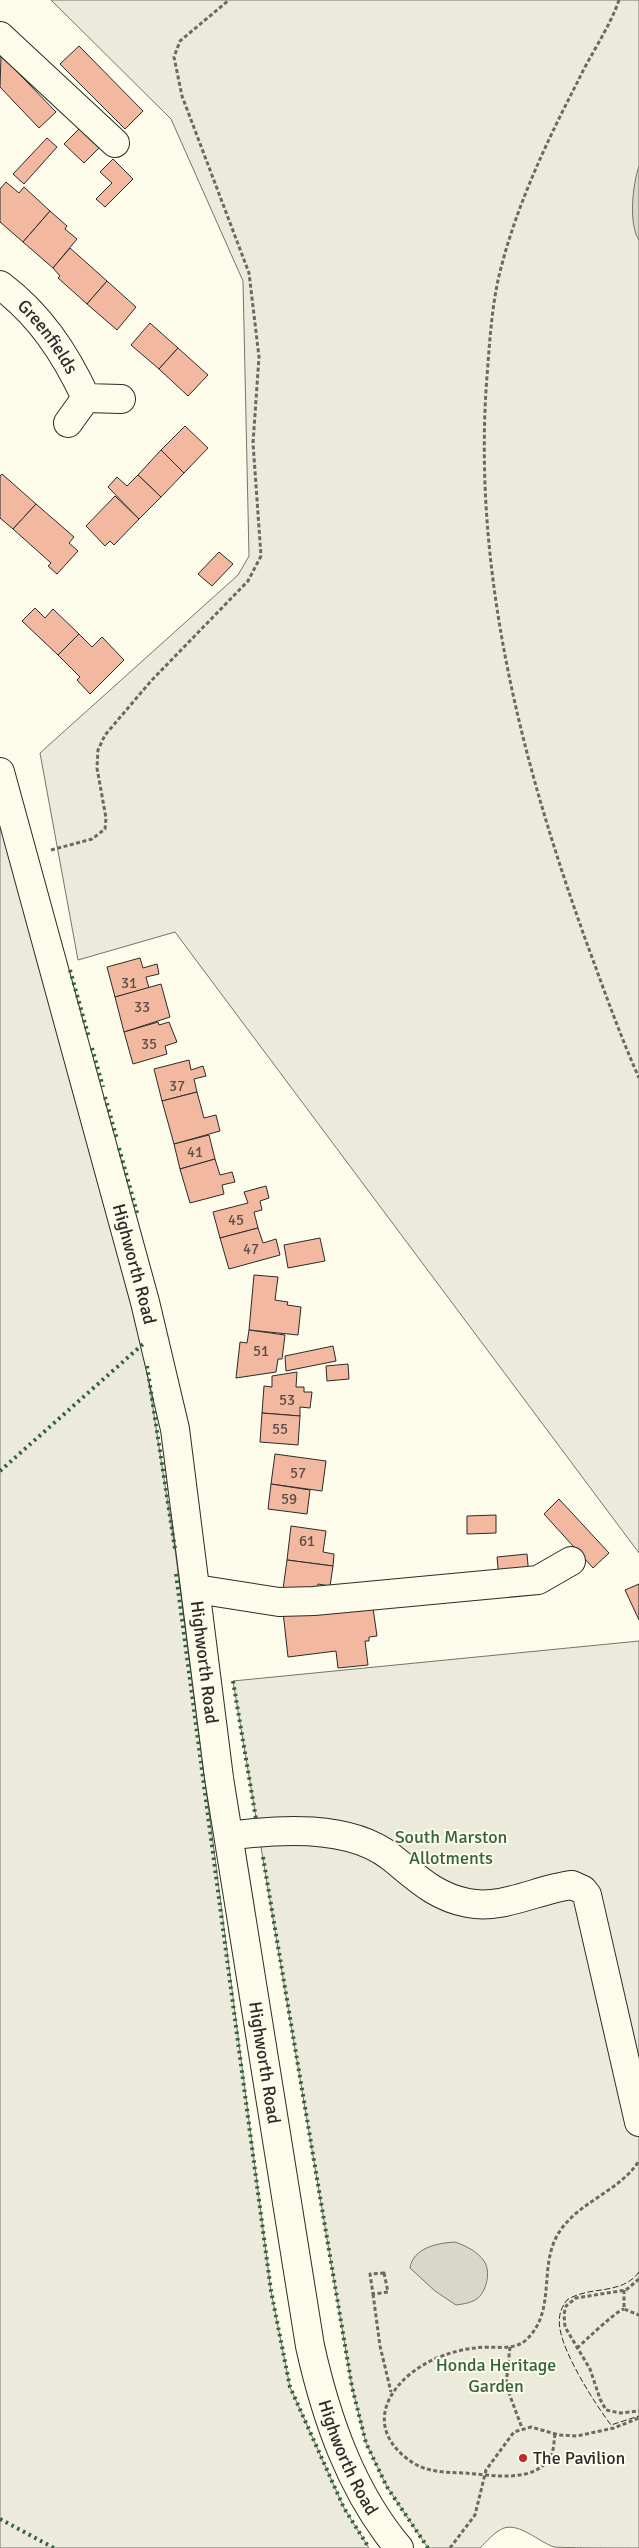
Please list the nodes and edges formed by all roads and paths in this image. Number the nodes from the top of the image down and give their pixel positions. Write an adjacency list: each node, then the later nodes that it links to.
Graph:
1 (229, 0): 10 (path)
2 (619, 0): 11 (path)
3 (0, 36): 4 (street)
4 (115, 143)
5 (0, 285): 6 (street, Greenfields)
6 (86, 398): 7 (street); 8 (street)
7 (120, 399)
8 (68, 423)
9 (0, 772): 10 (street, Highworth Road)
10 (24, 857): 13 (street, Highworth Road)
11 (639, 1078)
12 (571, 1561): 13 (street)
13 (196, 1590): 14 (street, Highworth Road)
14 (229, 1836): 15 (street); 30 (street, Highworth Road)
15 (639, 2122)
16 (639, 2161): 22 (path)
17 (639, 2279): 18 (path)
18 (624, 2290): 20 (path); 23 (path)
19 (373, 2294): 19 (path); 24 (path)
20 (624, 2309): 21 (path); 23 (path)
21 (639, 2315)
22 (510, 2347): 24 (path); 27 (path)
23 (577, 2348): 25 (path)
24 (391, 2392): 29 (path)
25 (639, 2411)
26 (639, 2418): 28 (path)
27 (522, 2428): 28 (path); 29 (path)
28 (555, 2434): 29 (path)
29 (484, 2475): 31 (path)
30 (399, 2548)
31 (450, 2548)

